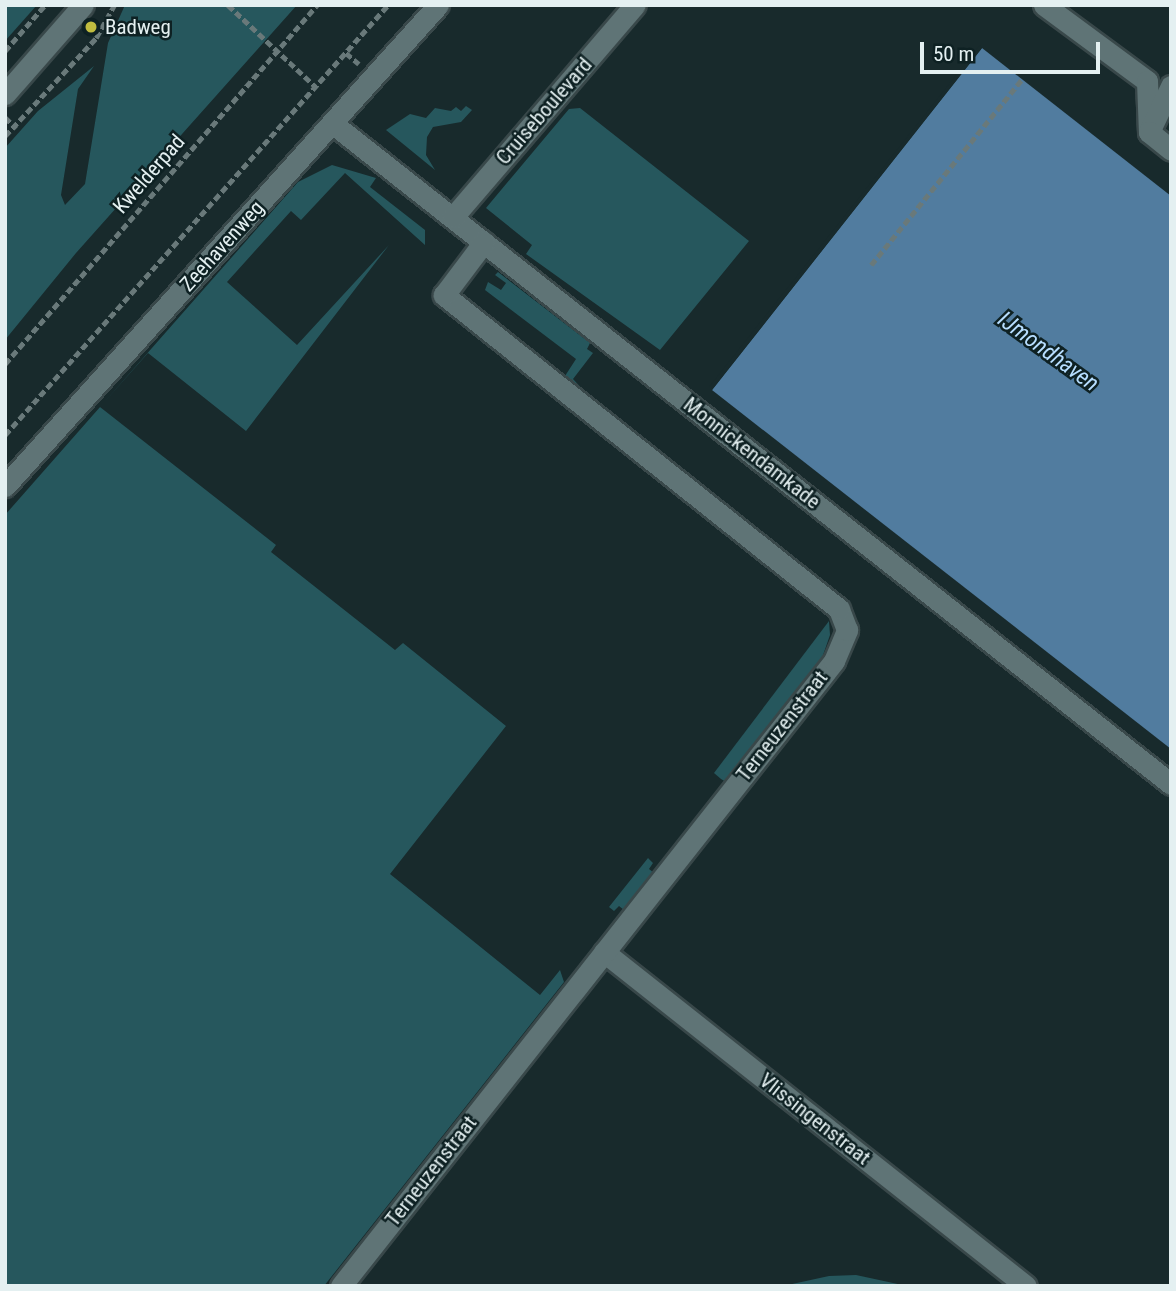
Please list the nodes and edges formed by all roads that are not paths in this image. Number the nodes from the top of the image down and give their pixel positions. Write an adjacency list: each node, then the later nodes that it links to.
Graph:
1 (83, 5): 6 (street)
2 (438, 5): 7 (street, Zeehavenweg)
3 (635, 5): 10 (street, Cruiseboulevard)
4 (1044, 5): 8 (street)
5 (1171, 86): 8 (street)
6 (5, 94)
7 (332, 123): 10 (street, Monnickendamkade); 12 (street, Zeehavenweg)
8 (1149, 132): 9 (street)
9 (1171, 150)
10 (453, 217): 11 (street, Monnickendamkade)
11 (484, 242): 13 (street, Monnickendamkade); 14 (street, Terneuzenstraat)
12 (5, 486)
13 (1171, 784)
14 (604, 952): 15 (street, Terneuzenstraat); 16 (street, Vlissingenstraat)
15 (341, 1286)
16 (1026, 1286)

